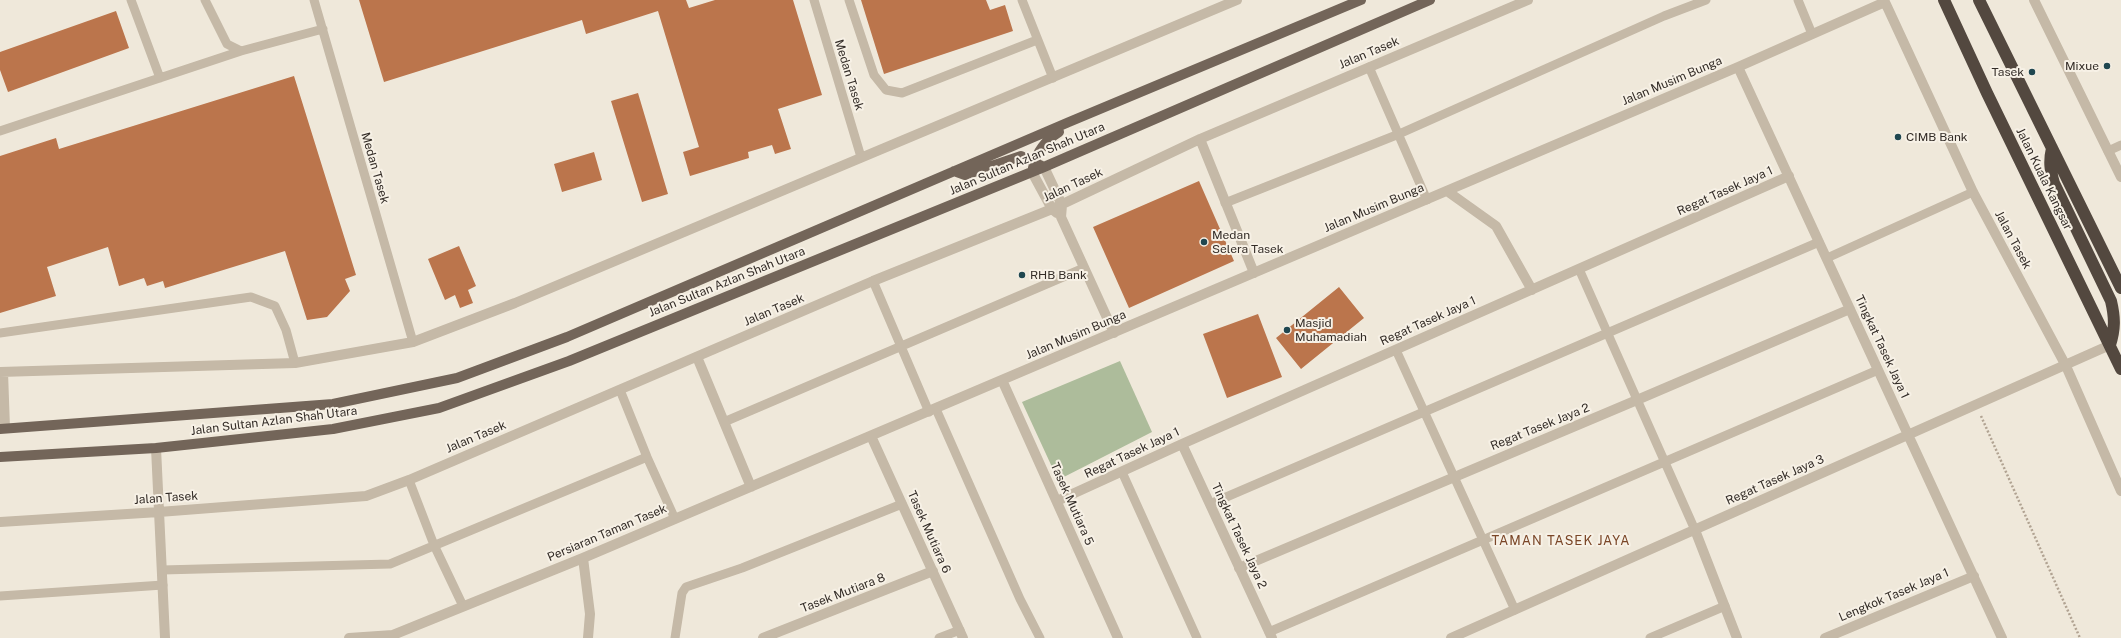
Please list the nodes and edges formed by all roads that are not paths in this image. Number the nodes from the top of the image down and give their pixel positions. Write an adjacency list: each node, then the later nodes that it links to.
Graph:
1 (131, 0): 23 (lane)
2 (205, 0): 20 (lane)
3 (314, 0): 17 (lane, Medan Tasek)
4 (814, 0): 32 (lane, Medan Tasek)
5 (849, 0): 19 (lane)
6 (1022, 0): 19 (lane)
7 (1237, 0): 24 (street)
8 (1361, 0): 25 (main road, Jalan Sultan Azlan Shah Utara)
9 (1430, 0): 34 (main road, Jalan Sultan Azlan Shah Utara)
10 (1528, 0): 21 (street, Jalan Tasek)
11 (1706, 0): 27 (lane)
12 (1798, 0): 18 (lane)
13 (1944, 0): 59 (highway, Jalan Kuala Kangsar)
14 (2035, 0): 31 (street)
15 (1885, 1): 18 (street, Jalan Musim Bunga); 39 (street, Jalan Tasek)
16 (1981, 1): 30 (highway, Jalan Kuala Kangsar)
17 (323, 29): 20 (lane); 57 (lane, Medan Tasek)
18 (1812, 34): 22 (street, Jalan Musim Bunga)
19 (1037, 40): 24 (lane)
20 (241, 51): 23 (lane)
21 (1369, 67): 27 (lane); 28 (street, Jalan Tasek)
22 (1738, 67): 36 (street, Tingkat Tasek Jaya 1); 38 (street, Jalan Musim Bunga)
23 (160, 78): 26 (lane)
24 (1053, 78): 32 (street)
25 (1069, 122): 33 (main road); 35 (main road, Jalan Sultan Azlan Shah Utara)
26 (0, 131)
27 (1398, 134): 40 (lane); 41 (lane)
28 (1200, 139): 41 (street); 42 (street, Jalan Tasek)
29 (2121, 145): 31 (lane)
30 (2052, 148): 51 (highway, Jalan Kuala Kangsar); 59 (highway)
31 (2108, 151): 37 (street)
32 (861, 158): 57 (street)
33 (1033, 167): 34 (main road, Jalan Sultan Azlan Shah Utara); 35 (main road); 43 (street); 77 (main road, Jalan Sultan Azlan Shah Utara)
34 (1044, 167): 42 (street)
35 (954, 171): 73 (main road, Jalan Sultan Azlan Shah Utara)
36 (1789, 176): 45 (street, Tingkat Tasek Jaya 1); 48 (street, Regat Tasek Jaya 1)
37 (2121, 177)
38 (1447, 191): 40 (street, Jalan Musim Bunga); 52 (street)
39 (1973, 192): 46 (lane); 63 (street, Jalan Tasek)
40 (1427, 200): 49 (street, Jalan Musim Bunga)
41 (1225, 203): 49 (street)
42 (1062, 205): 43 (street, Jalan Tasek); 44 (street)
43 (1052, 209): 44 (street); 50 (street, Jalan Tasek)
44 (1061, 217): 47 (street)
45 (1819, 242): 46 (street, Tingkat Tasek Jaya 1); 56 (lane)
46 (1827, 258): 53 (street, Tingkat Tasek Jaya 1)
47 (1084, 268): 55 (street); 58 (lane)
48 (1579, 269): 52 (street, Regat Tasek Jaya 1); 56 (lane)
49 (1254, 273): 55 (street, Jalan Musim Bunga)
50 (873, 281): 58 (lane); 61 (street, Jalan Tasek)
51 (2121, 288)
52 (1532, 290): 60 (street, Regat Tasek Jaya 1)
53 (1850, 309): 65 (street, Tingkat Tasek Jaya 1); 69 (street, Regat Tasek Jaya 2)
54 (0, 333): 62 (lane)
55 (1114, 333): 67 (street, Jalan Musim Bunga)
56 (1608, 334): 69 (lane); 71 (lane)
57 (413, 342): 62 (street)
58 (900, 346): 70 (lane); 72 (lane)
59 (2115, 346): 63 (street, Regat Tasek Jaya 3); 64 (highway, Jalan Kuala Kangsar)
60 (1396, 350): 71 (lane); 76 (street, Regat Tasek Jaya 1)
61 (697, 357): 68 (street, Jalan Tasek); 72 (street)
62 (295, 363): 66 (street)
63 (2066, 366): 74 (street, Regat Tasek Jaya 3); 85 (street, Jalan Tasek)
64 (2121, 369)
65 (1878, 370): 74 (street, Tingkat Tasek Jaya 1); 80 (lane)
66 (2, 372): 73 (street)
67 (1002, 380): 70 (street, Jalan Musim Bunga); 86 (street, Tasek Mutiara 5)
68 (620, 390): 79 (lane); 83 (street, Jalan Tasek)
69 (1638, 401): 80 (lane); 82 (street, Regat Tasek Jaya 2)
70 (933, 410): 75 (street, Jalan Musim Bunga); 113 (lane)
71 (1424, 411): 82 (lane); 88 (lane)
72 (724, 422): 84 (street)
73 (3, 428)
74 (1909, 435): 92 (street, Regat Tasek Jaya 3); 99 (street, Tingkat Tasek Jaya 1)
75 (871, 436): 84 (street, Persiaran Taman Tasek); 87 (street, Tasek Mutiara 6)
76 (1182, 444): 81 (street, Regat Tasek Jaya 1); 88 (street, Tingkat Tasek Jaya 2)
77 (156, 448): 78 (main road, Jalan Sultan Azlan Shah Utara); 89 (street)
78 (0, 457)
79 (647, 457): 90 (lane); 94 (lane)
80 (1664, 461): 92 (lane); 93 (lane)
81 (1122, 472): 86 (street, Regat Tasek Jaya 1); 115 (lane)
82 (1454, 476): 93 (lane); 96 (street, Regat Tasek Jaya 2)
83 (409, 480): 89 (street, Jalan Tasek); 94 (lane)
84 (751, 487): 90 (street, Persiaran Taman Tasek)
85 (2121, 491)
86 (1057, 502): 114 (street, Tasek Mutiara 5)
87 (902, 504): 98 (street, Tasek Mutiara 6); 110 (lane)
88 (1210, 504): 96 (street, Tingkat Tasek Jaya 2)
89 (159, 512): 91 (street, Jalan Tasek); 97 (street)
90 (675, 519): 95 (street, Persiaran Taman Tasek)
91 (0, 522)
92 (1695, 530): 103 (street); 104 (street, Regat Tasek Jaya 3)
93 (1484, 542): 104 (lane); 106 (lane)
94 (434, 545): 97 (lane); 102 (lane)
95 (583, 558): 102 (street, Persiaran Taman Tasek); 109 (street)
96 (1239, 568): 106 (street, Tingkat Tasek Jaya 2)
97 (162, 570): 100 (street)
98 (933, 571): 105 (street, Tasek Mutiara 6); 111 (street, Tasek Mutiara 8)
99 (1974, 576): 119 (street, Lengkok Tasek Jaya 1); 120 (street, Tingkat Tasek Jaya 1)
100 (163, 585): 101 (lane); 107 (street)
101 (0, 596)
102 (463, 606): 108 (street, Persiaran Taman Tasek)
103 (1725, 606): 117 (lane); 118 (street)
104 (1515, 610): 116 (street, Regat Tasek Jaya 3)
105 (961, 634): 112 (lane)
106 (1270, 635)
107 (165, 638)
108 (349, 638)
109 (588, 638)
110 (675, 638)
111 (763, 638)
112 (939, 638)
113 (1040, 638)
114 (1118, 638)
115 (1198, 638)
116 (1452, 638)
117 (1650, 638)
118 (1737, 638)
119 (1825, 638)
120 (2002, 638)

